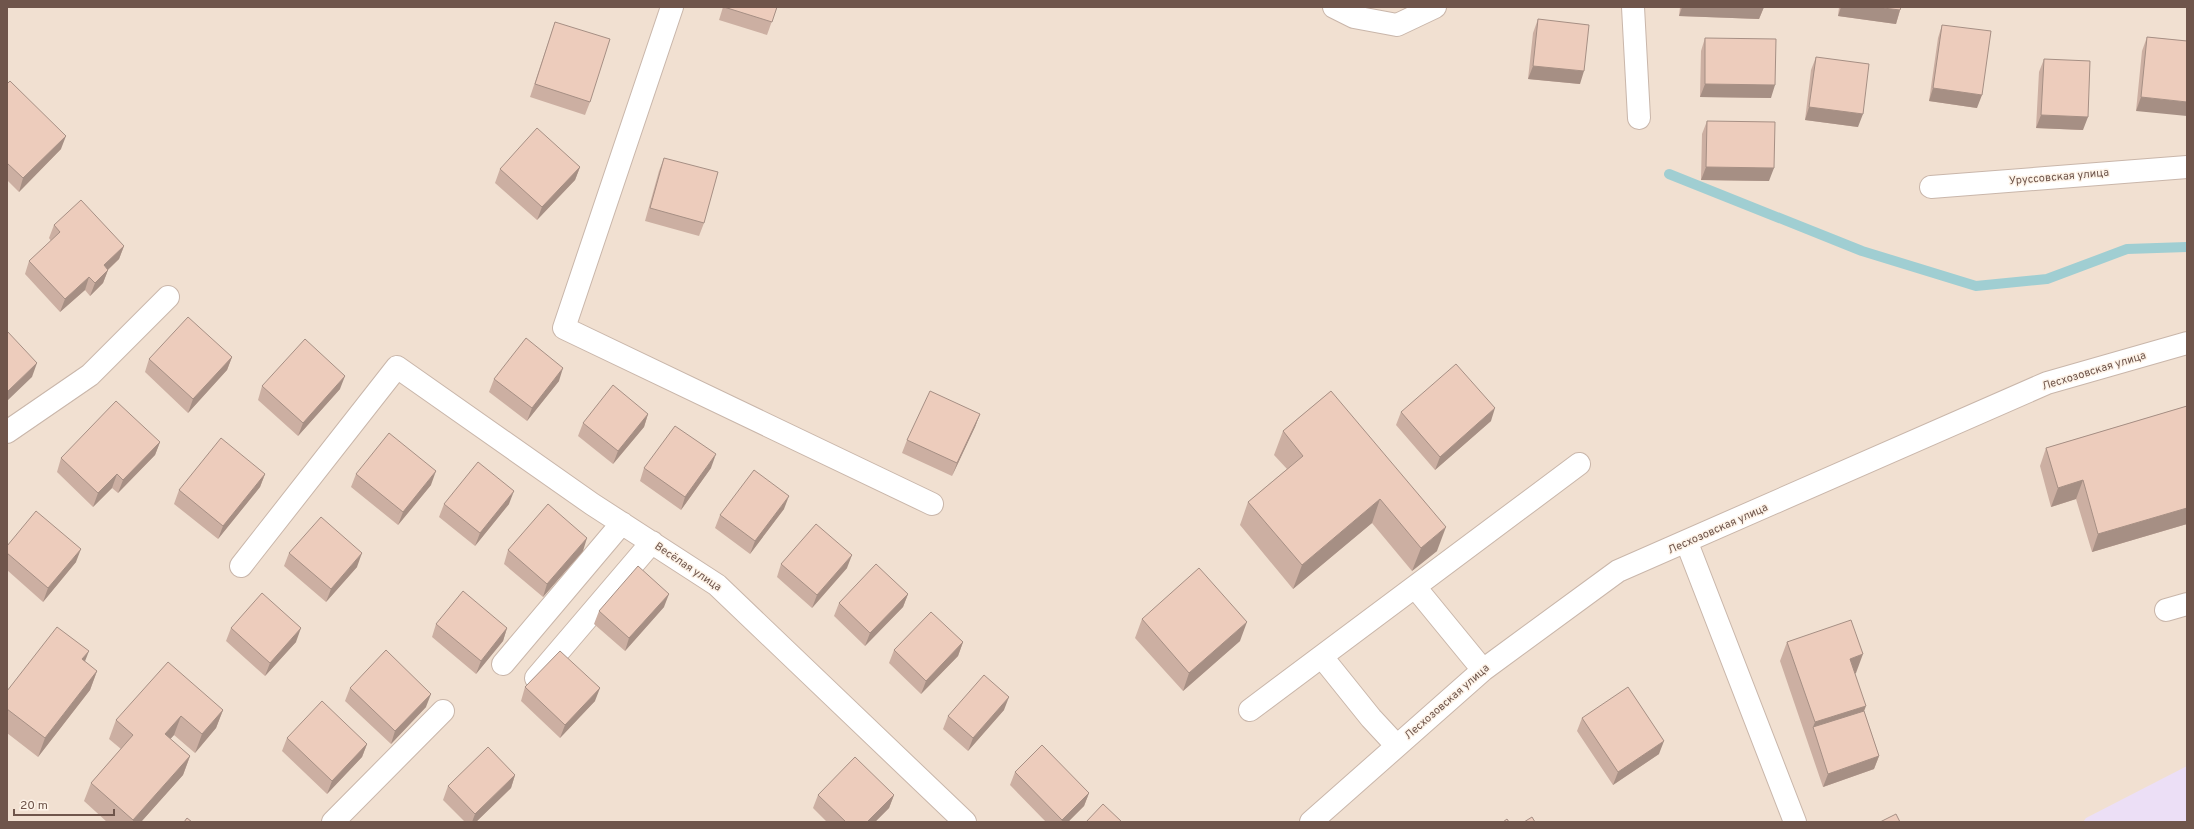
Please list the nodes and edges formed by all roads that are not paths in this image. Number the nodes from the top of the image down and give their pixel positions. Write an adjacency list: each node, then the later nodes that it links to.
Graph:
1 (672, 7): 12 (street)
2 (1334, 7): 3 (street)
3 (1435, 7)
4 (1633, 7): 5 (street)
5 (1639, 118)
6 (2187, 167): 7 (street, Уруссовская улица)
7 (1931, 187)
8 (168, 297): 10 (street)
9 (2187, 343): 15 (street, Лесхозовская улица)
10 (7, 432)
11 (1579, 464): 17 (street)
12 (932, 504)
13 (622, 523): 14 (street, Весёлая улица); 16 (street, Весёлая улица); 21 (street)
14 (652, 542): 23 (street); 28 (street, Весёлая улица)
15 (1687, 543): 22 (street, Лесхозовская улица); 30 (street)
16 (241, 566)
17 (1415, 587): 20 (street); 22 (street)
18 (2187, 604): 19 (street)
19 (2166, 610)
20 (1322, 656): 24 (street); 26 (street)
21 (503, 664)
22 (1483, 670): 26 (street, Лесхозовская улица)
23 (536, 678)
24 (1250, 710)
25 (443, 711): 27 (street)
26 (1397, 746): 29 (street, Лесхозовская улица)
27 (333, 822)
28 (965, 822)
29 (1312, 822)
30 (1794, 822)

